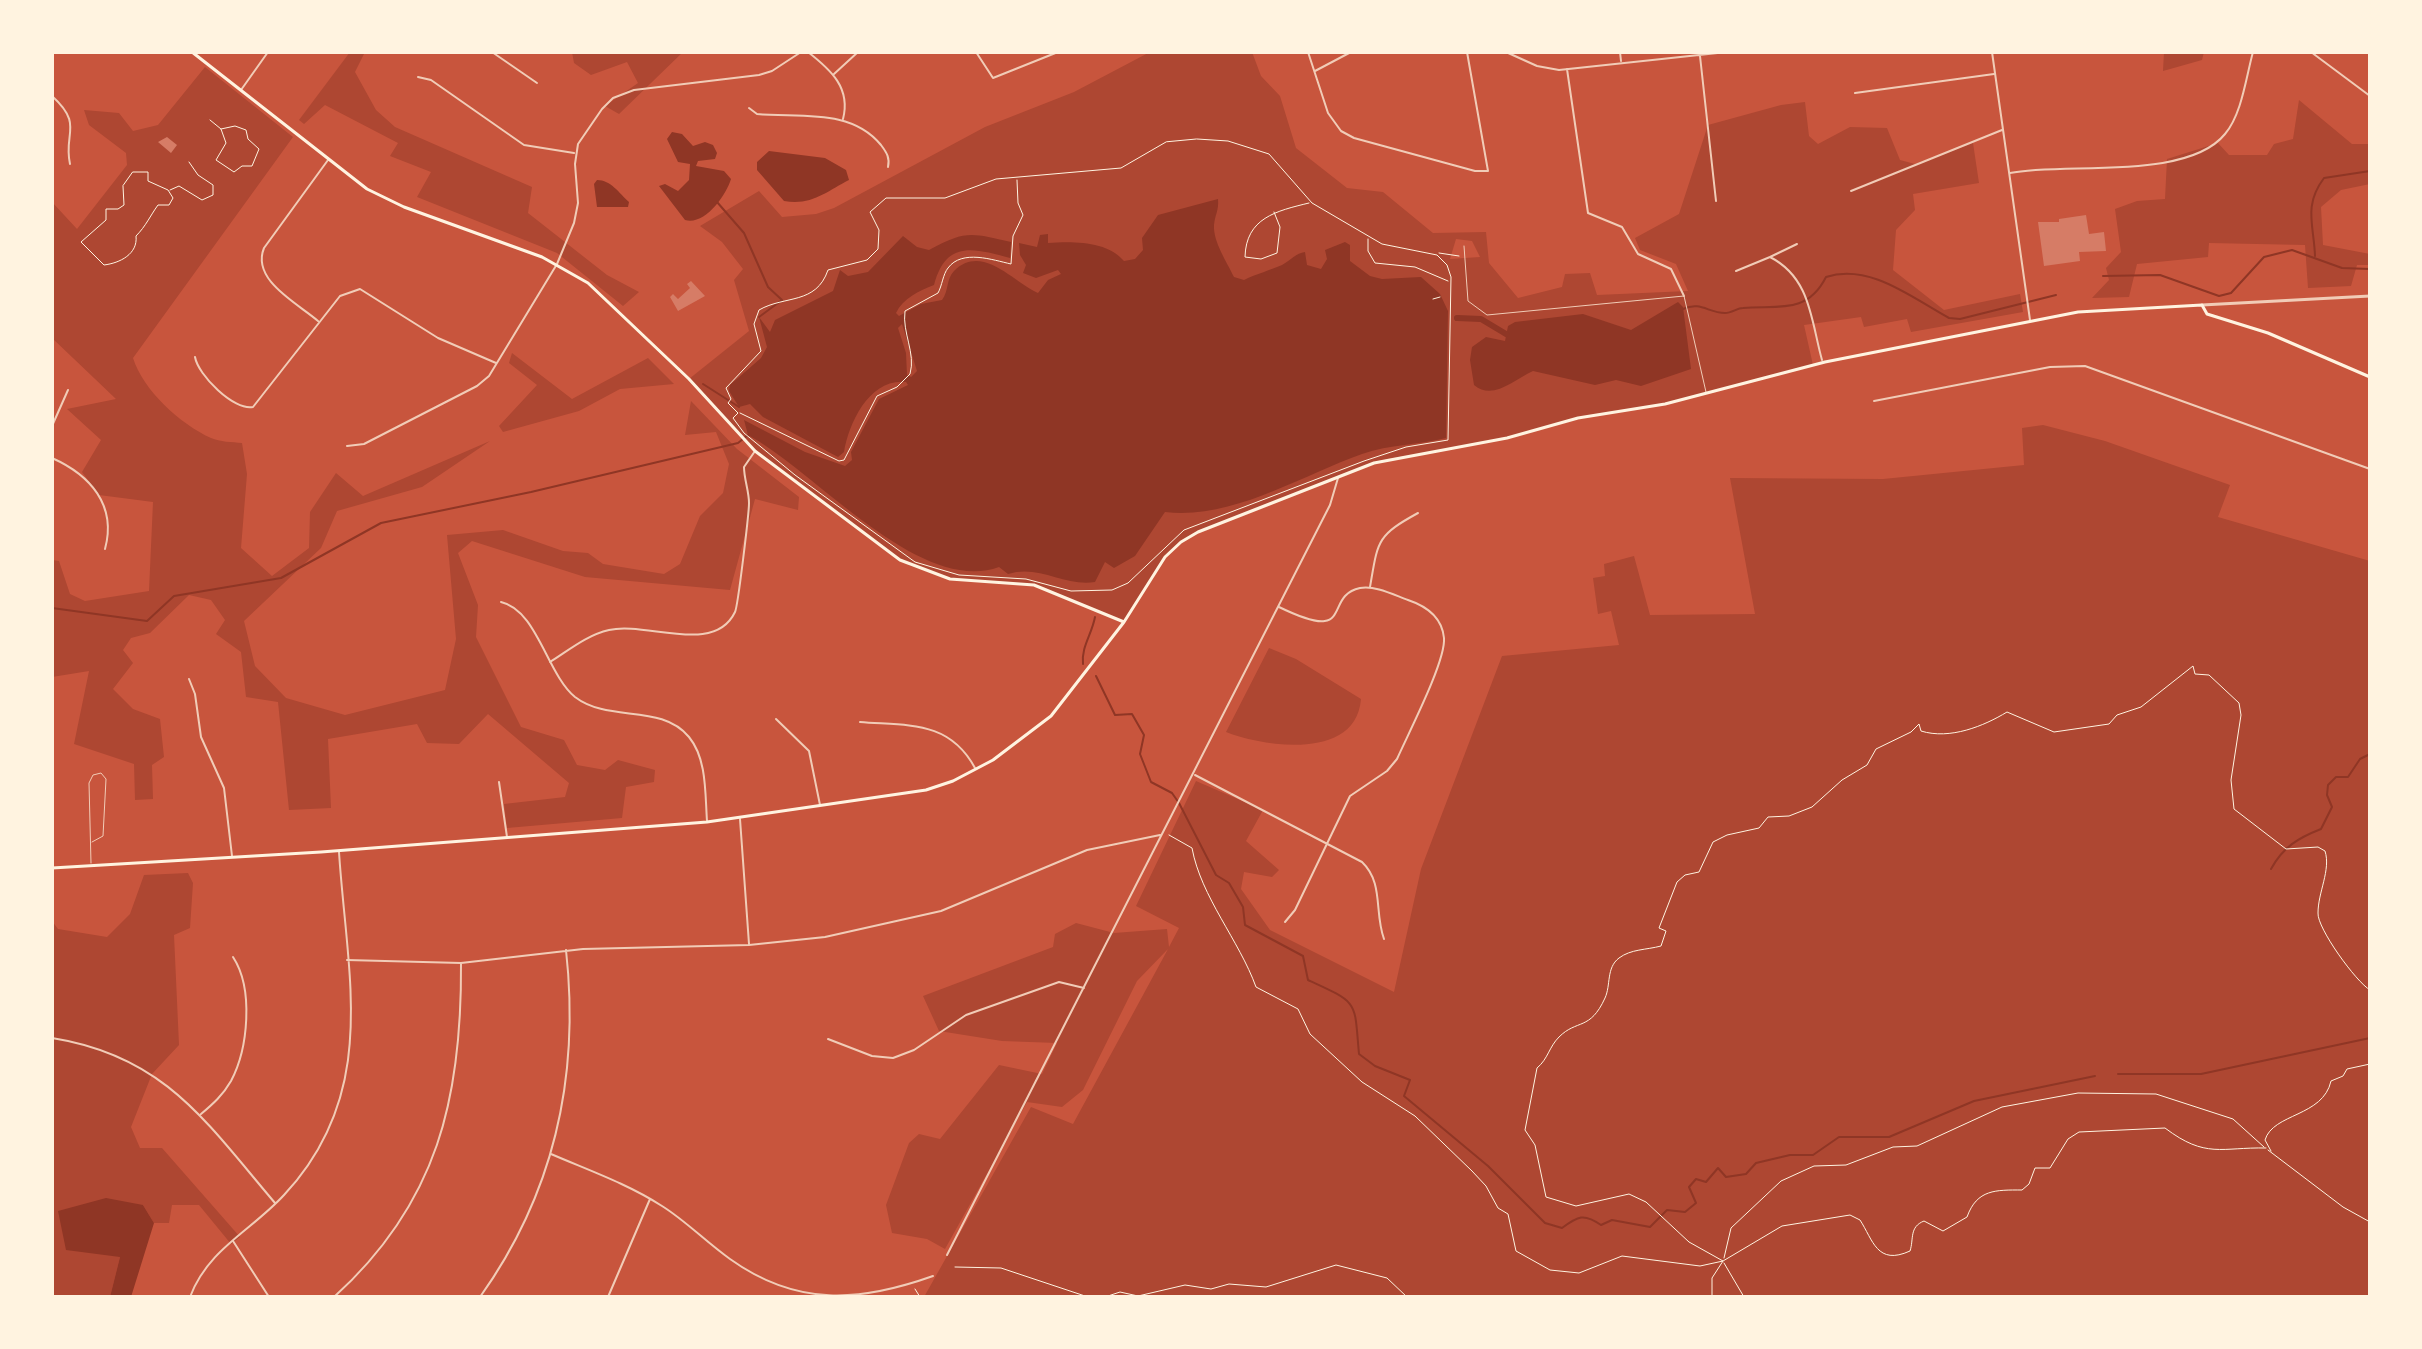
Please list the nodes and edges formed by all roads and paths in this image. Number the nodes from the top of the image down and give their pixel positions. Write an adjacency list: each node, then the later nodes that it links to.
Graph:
1 (192, 52): 27 (main road)
2 (268, 52): 27 (street)
3 (492, 52): 26 (street)
4 (801, 52): 36 (street)
5 (808, 52): 24 (street)
6 (858, 52): 24 (street)
7 (976, 52): 8 (street)
8 (1058, 52)
9 (1308, 52): 22 (street)
10 (1351, 52): 22 (street)
11 (1467, 52): 22 (street)
12 (1506, 52): 21 (street)
13 (1620, 52): 20 (street)
14 (1727, 52): 19 (street)
15 (1992, 52): 23 (street)
16 (2253, 52): 41 (street)
17 (2311, 52): 30 (street)
18 (1693, 54): 19 (street); 20 (street)
19 (1700, 55): 45 (street)
20 (1621, 62): 21 (street)
21 (1567, 69): 57 (street)
22 (1314, 71)
23 (1996, 73): 28 (street); 35 (street)
24 (833, 75): 32 (street)
25 (418, 77): 36 (street)
26 (537, 83)
27 (241, 91): 37 (main road)
28 (1855, 93)
29 (52, 96): 39 (street)
30 (2370, 96)
31 (749, 108): 32 (street)
32 (843, 119): 40 (street)
33 (210, 120): 34 (path)
34 (221, 129): 34 (path)
35 (2004, 130): 41 (street); 44 (street)
36 (575, 153): 54 (street)
37 (328, 160): 54 (main road); 62 (street)
38 (189, 162): 43 (path)
39 (70, 164)
40 (888, 167)
41 (2010, 173): 63 (street)
42 (1017, 178): 46 (path); 71 (path); 71 (path)
43 (168, 190): 43 (path)
44 (1851, 191)
45 (1716, 201)
46 (1312, 203): 47 (path); 48 (path)
47 (1274, 212): 47 (path)
48 (1368, 237): 51 (path); 56 (path)
49 (1797, 244): 53 (street)
50 (1464, 246): 52 (lane)
51 (1437, 255): 52 (path); 56 (path)
52 (1464, 256): 57 (lane)
53 (1770, 257): 55 (street); 66 (street)
54 (557, 264): 65 (street); 73 (main road)
55 (1736, 271)
56 (1451, 282): 74 (path)
57 (1684, 296): 69 (lane)
58 (2370, 296): 61 (street)
59 (1440, 297): 60 (path)
60 (1433, 299)
61 (2202, 305): 63 (main road); 67 (main road)
62 (318, 321): 64 (street); 65 (street)
63 (2030, 322): 66 (main road)
64 (195, 357)
65 (497, 363): 75 (street)
66 (1823, 363): 69 (main road)
67 (2370, 377)
68 (68, 390): 72 (street)
69 (1706, 394): 79 (main road)
70 (1874, 401): 78 (street)
71 (738, 413): 73 (path)
72 (52, 426)
73 (742, 434): 76 (main road)
74 (750, 438)
75 (347, 446)
76 (755, 451): 85 (main road); 86 (street)
77 (52, 458): 81 (street)
78 (2370, 469)
79 (1338, 477): 84 (street); 85 (main road)
80 (1418, 513): 82 (street)
81 (105, 549)
82 (1370, 588): 84 (street); 100 (street)
83 (501, 602): 86 (street)
84 (1279, 607): 91 (street)
85 (1124, 622): 90 (main road)
86 (550, 662): 95 (street)
87 (189, 679): 102 (street)
88 (776, 719): 93 (street)
89 (860, 722): 90 (street)
90 (976, 769): 93 (main road)
91 (1194, 774): 97 (street); 100 (street)
92 (499, 782): 98 (street)
93 (821, 806): 94 (main road)
94 (740, 817): 95 (main road); 107 (street)
95 (707, 822): 98 (main road)
96 (1167, 834): 126 (path)
97 (1161, 835): 107 (street); 112 (street)
98 (507, 838): 101 (main road)
99 (92, 842): 99 (lane); 103 (lane)
100 (1326, 843): 105 (street); 106 (street)
101 (338, 851): 102 (main road); 110 (street)
102 (232, 857): 103 (main road)
103 (92, 866): 104 (main road)
104 (52, 868)
105 (1285, 922)
106 (1384, 939)
107 (749, 945): 108 (street)
108 (566, 950): 111 (street); 119 (street)
109 (233, 957): 117 (street)
110 (347, 960): 111 (street); 122 (street)
111 (461, 963): 132 (street)
112 (1085, 988): 115 (street); 125 (street)
113 (2370, 990): 126 (path)
114 (52, 1038): 117 (street)
115 (828, 1039)
116 (2370, 1064): 120 (path)
117 (200, 1115): 122 (street)
118 (2266, 1148): 120 (path); 126 (path); 126 (path)
119 (551, 1154): 121 (street); 133 (street)
120 (2276, 1156): 123 (path)
121 (650, 1198): 134 (street); 135 (street)
122 (276, 1204): 124 (street)
123 (2370, 1222)
124 (231, 1239): 130 (street); 131 (street)
125 (947, 1255)
126 (1723, 1261): 140 (path); 141 (path)
127 (955, 1267): 137 (path)
128 (933, 1276): 129 (street)
129 (913, 1283): 135 (street); 136 (path)
130 (190, 1297)
131 (269, 1297)
132 (334, 1297)
133 (480, 1297)
134 (608, 1297)
135 (834, 1297)
136 (920, 1297)
137 (1088, 1297)
138 (1105, 1297): 139 (path)
139 (1407, 1297)
140 (1712, 1297)
141 (1744, 1297)

